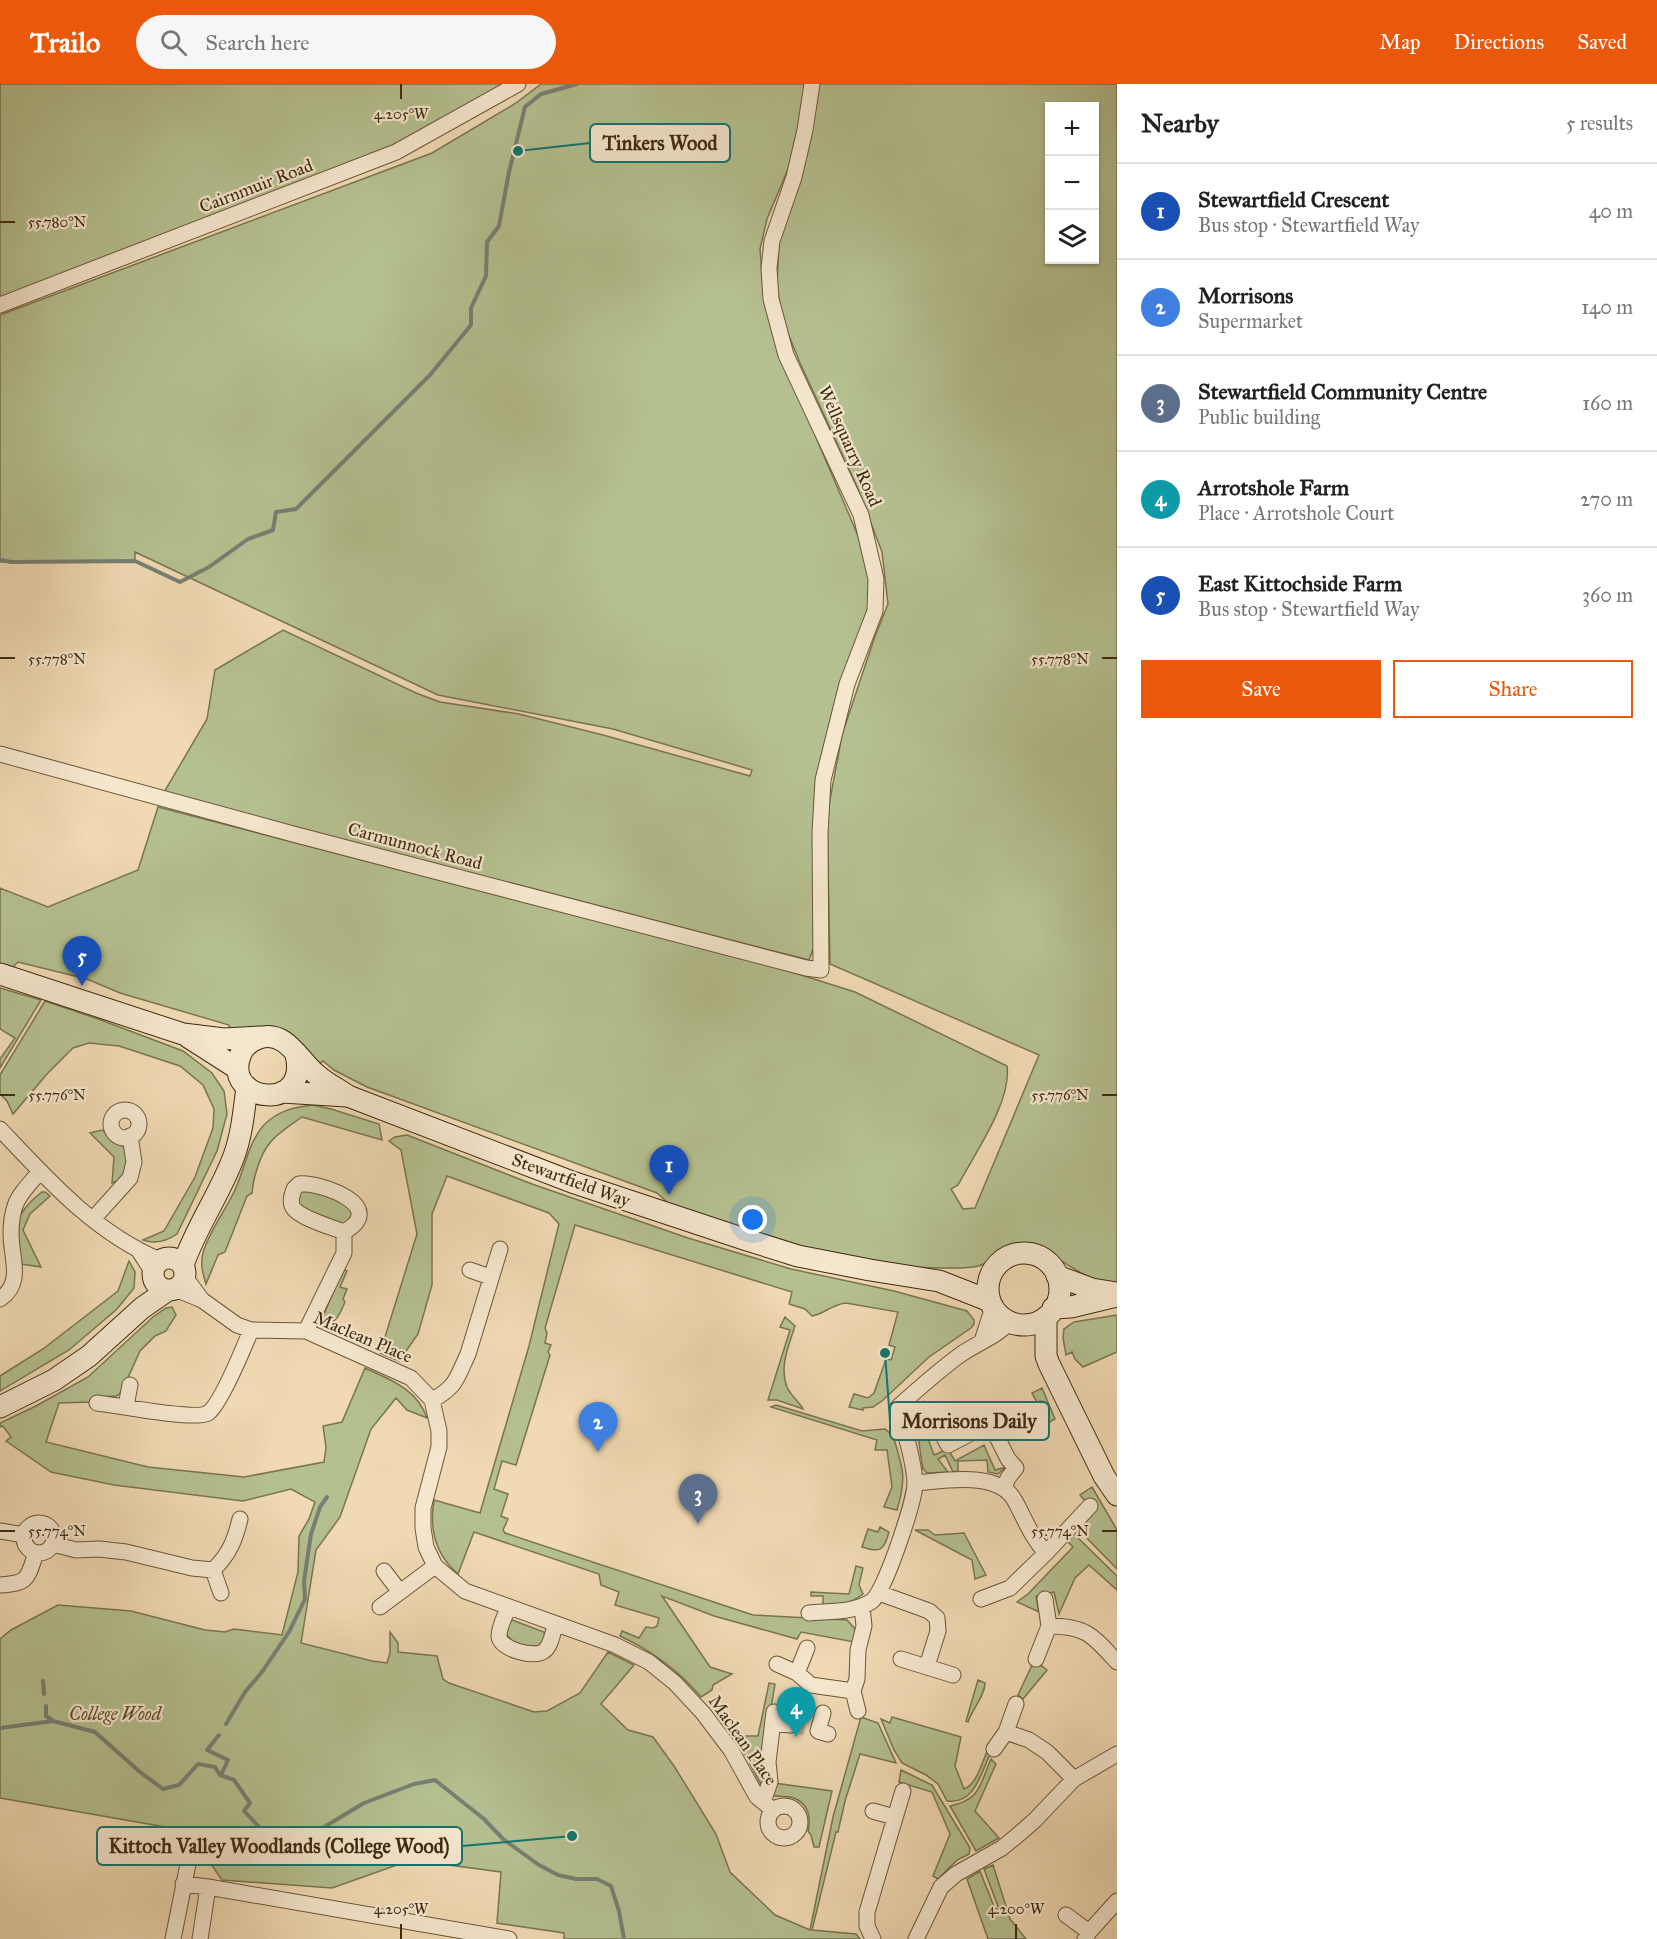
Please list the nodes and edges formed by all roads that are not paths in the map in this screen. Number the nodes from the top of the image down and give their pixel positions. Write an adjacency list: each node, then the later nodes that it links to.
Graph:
1 (518, 84): 3 (street, Cairnmuir Road)
2 (812, 84): 5 (street, Wellsquarry Road)
3 (0, 305)
4 (0, 754): 5 (street, Carmunnock Road)
5 (821, 970)
6 (0, 974): 7 (street)
7 (183, 1034): 8 (street); 10 (street)
8 (262, 1037): 9 (street); 10 (street)
9 (296, 1055): 11 (street); 12 (street, Stewartfield Way)
10 (242, 1078): 11 (street); 15 (street)
11 (276, 1094): 12 (street, Stewartfield Way); 15 (street)
12 (348, 1096): 25 (street, Stewartfield Way)
13 (0, 1129): 16 (street)
14 (130, 1136): 17 (street)
15 (239, 1141): 21 (street)
16 (40, 1172): 17 (street); 27 (street)
17 (93, 1219): 21 (street, Maclean Place)
18 (344, 1232): 32 (street)
19 (500, 1249): 24 (street)
20 (470, 1270): 24 (street)
21 (169, 1274): 31 (street, Maclean Place); 39 (street)
22 (991, 1274): 23 (street); 25 (street, Stewartfield Way); 28 (street)
23 (1057, 1276): 26 (street); 29 (street)
24 (490, 1278): 36 (street)
25 (939, 1281): 28 (street, Stewartfield Way)
26 (1117, 1295): 29 (street)
27 (0, 1299)
28 (991, 1304): 30 (street); 33 (street)
29 (1050, 1312): 30 (street); 34 (street)
30 (1015, 1323): 33 (street); 34 (street)
31 (251, 1330): 32 (street, Maclean Place); 38 (street)
32 (306, 1330): 36 (street, Maclean Place)
33 (982, 1341): 43 (street)
34 (1046, 1356): 45 (street)
35 (130, 1385): 38 (street)
36 (432, 1400): 53 (street)
37 (97, 1403): 38 (street)
38 (126, 1406)
39 (0, 1407)
40 (1041, 1409): 42 (street)
41 (936, 1422): 42 (street)
42 (994, 1432): 44 (street)
43 (915, 1484): 44 (street); 59 (street)
44 (1004, 1488): 52 (street)
45 (1117, 1495)
46 (1090, 1506): 52 (street)
47 (240, 1519): 54 (street)
48 (0, 1531): 49 (street)
49 (24, 1535): 50 (street); 51 (street)
50 (53, 1544): 51 (street); 54 (street)
51 (36, 1553): 56 (street)
52 (1046, 1553): 60 (street)
53 (435, 1566): 57 (street); 64 (street, Maclean Place)
54 (213, 1570): 58 (street)
55 (384, 1571): 57 (street)
56 (0, 1585)
57 (399, 1592): 63 (street)
58 (221, 1593)
59 (879, 1593): 62 (street); 73 (street)
60 (981, 1599)
61 (1045, 1599): 67 (street)
62 (862, 1606): 65 (street); 76 (street)
63 (380, 1607)
64 (508, 1608): 66 (street, Maclean Place); 66 (street)
65 (809, 1613)
66 (555, 1625): 80 (street, Maclean Place)
67 (1050, 1626): 70 (street); 71 (street)
68 (807, 1648): 74 (street)
69 (901, 1659): 73 (street)
70 (1036, 1659)
71 (1117, 1662)
72 (777, 1664): 74 (street)
73 (927, 1666): 75 (street)
74 (797, 1673): 76 (street)
75 (953, 1675)
76 (853, 1691): 78 (street)
77 (1016, 1704): 82 (street)
78 (858, 1711)
79 (823, 1713): 81 (street)
80 (790, 1725)
81 (817, 1731)
82 (1006, 1732): 83 (street); 85 (street)
83 (994, 1749)
84 (1117, 1754): 85 (street)
85 (1074, 1779): 99 (street)
86 (903, 1791): 88 (street)
87 (873, 1811): 88 (street)
88 (894, 1817): 98 (street)
89 (188, 1864): 90 (street)
90 (183, 1884): 91 (street); 95 (street)
91 (208, 1887): 96 (street); 97 (street)
92 (1117, 1900): 94 (street)
93 (1066, 1915): 94 (street)
94 (1087, 1935)
95 (174, 1939)
96 (200, 1939)
97 (509, 1939)
98 (873, 1939)
99 (916, 1939)

